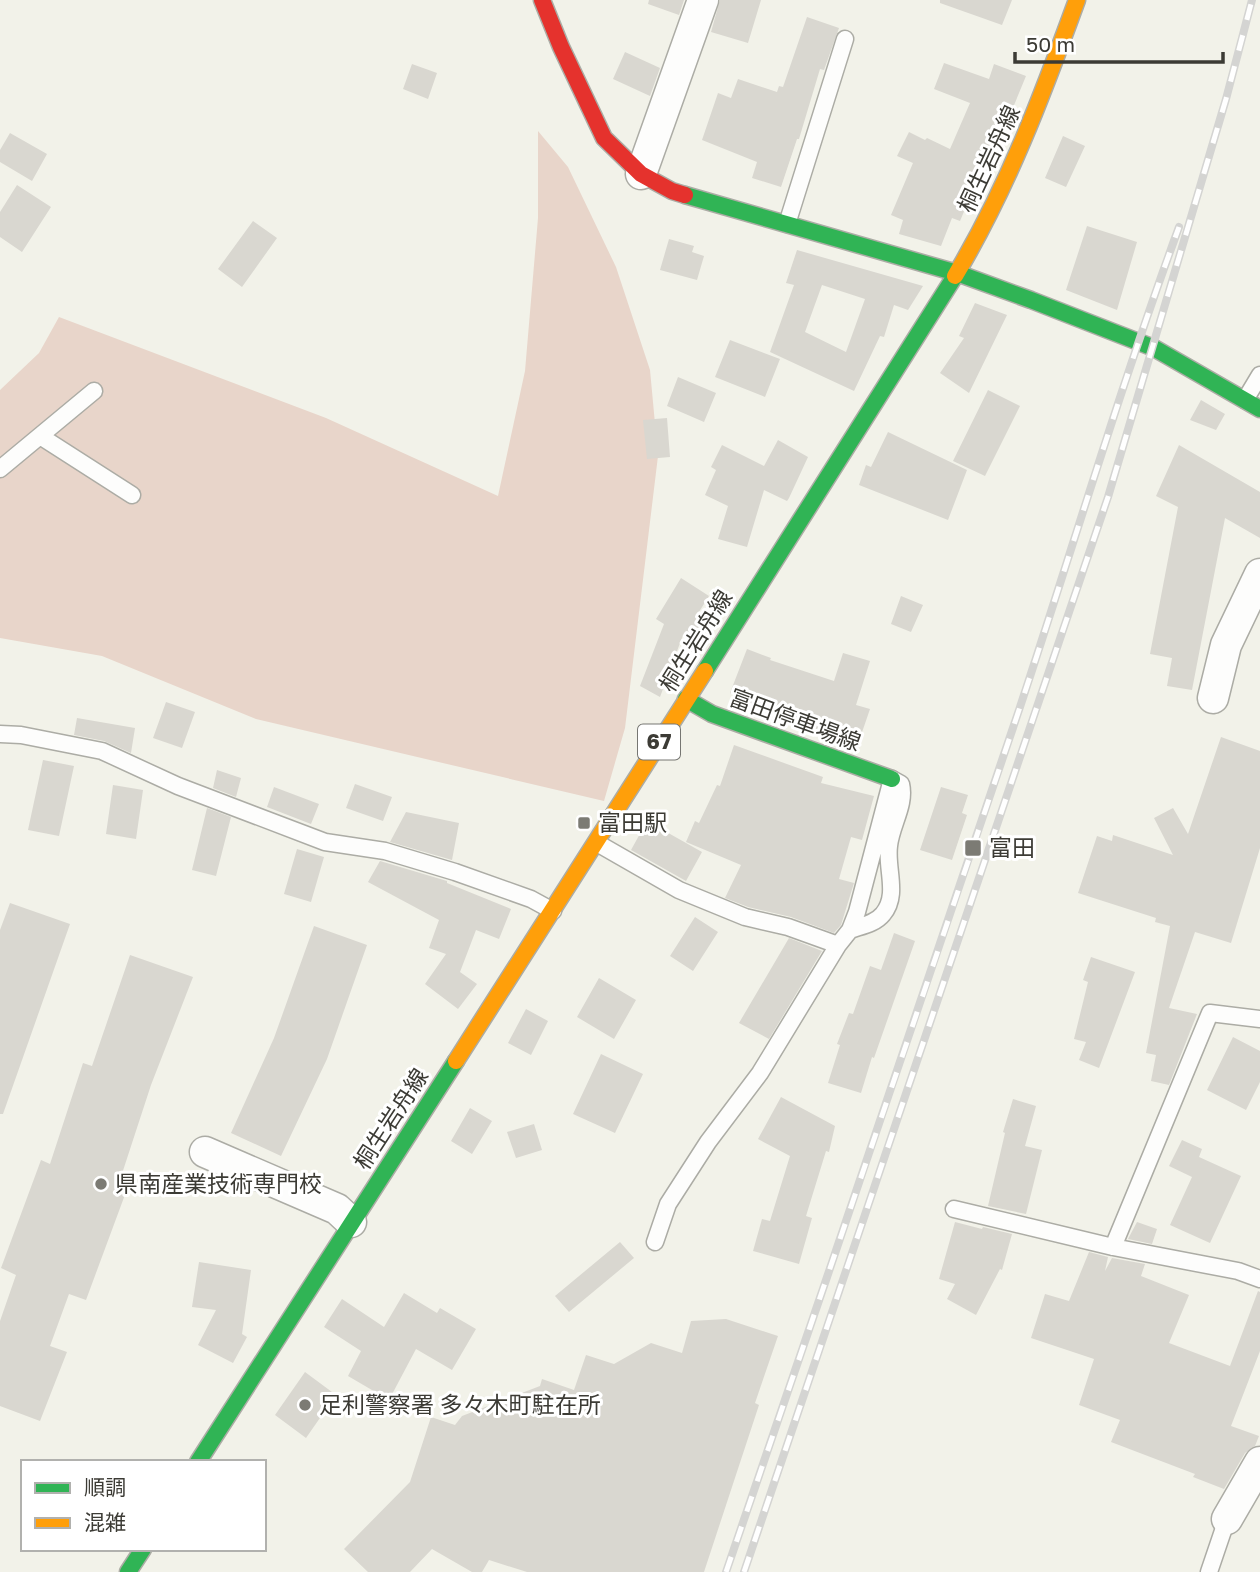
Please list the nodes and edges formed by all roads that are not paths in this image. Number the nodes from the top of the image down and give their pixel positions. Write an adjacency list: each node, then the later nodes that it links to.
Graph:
1 (542, 0): 5 (main road)
2 (703, 0): 5 (street)
3 (1077, 0): 7 (main road, 桐生岩舟線 / 67)
4 (845, 39): 6 (lane)
5 (641, 174): 6 (main road)
6 (787, 224): 7 (main road)
7 (957, 273): 10 (main road); 17 (main road, 桐生岩舟線 / 67)
8 (1260, 375): 10 (lane)
9 (94, 391): 12 (lane)
10 (1245, 400): 11 (main road)
11 (1260, 409)
12 (40, 436): 13 (lane); 14 (lane)
13 (4, 460)
14 (132, 495)
15 (1260, 574): 16 (street)
16 (1213, 698)
17 (686, 699): 19 (main road, 富田停車場線); 20 (main road, 桐生岩舟線 / 67)
18 (0, 734): 21 (lane)
19 (891, 779): 22 (lane); 22 (lane)
20 (597, 843): 21 (main road, 桐生岩舟線 / 67); 23 (lane)
21 (553, 912): 27 (main road, 桐生岩舟線 / 67)
22 (850, 930): 23 (lane)
23 (838, 945): 28 (lane)
24 (1260, 1018): 29 (lane)
25 (205, 1152): 27 (street)
26 (954, 1209): 29 (lane)
27 (351, 1222): 31 (main road, 桐生岩舟線 / 67)
28 (655, 1242)
29 (1113, 1247): 30 (lane)
30 (1260, 1279)
31 (199, 1460)
32 (1260, 1462): 33 (street)
33 (1227, 1519): 36 (lane)
34 (142, 1551): 35 (main road)
35 (128, 1572)
36 (1209, 1572)

